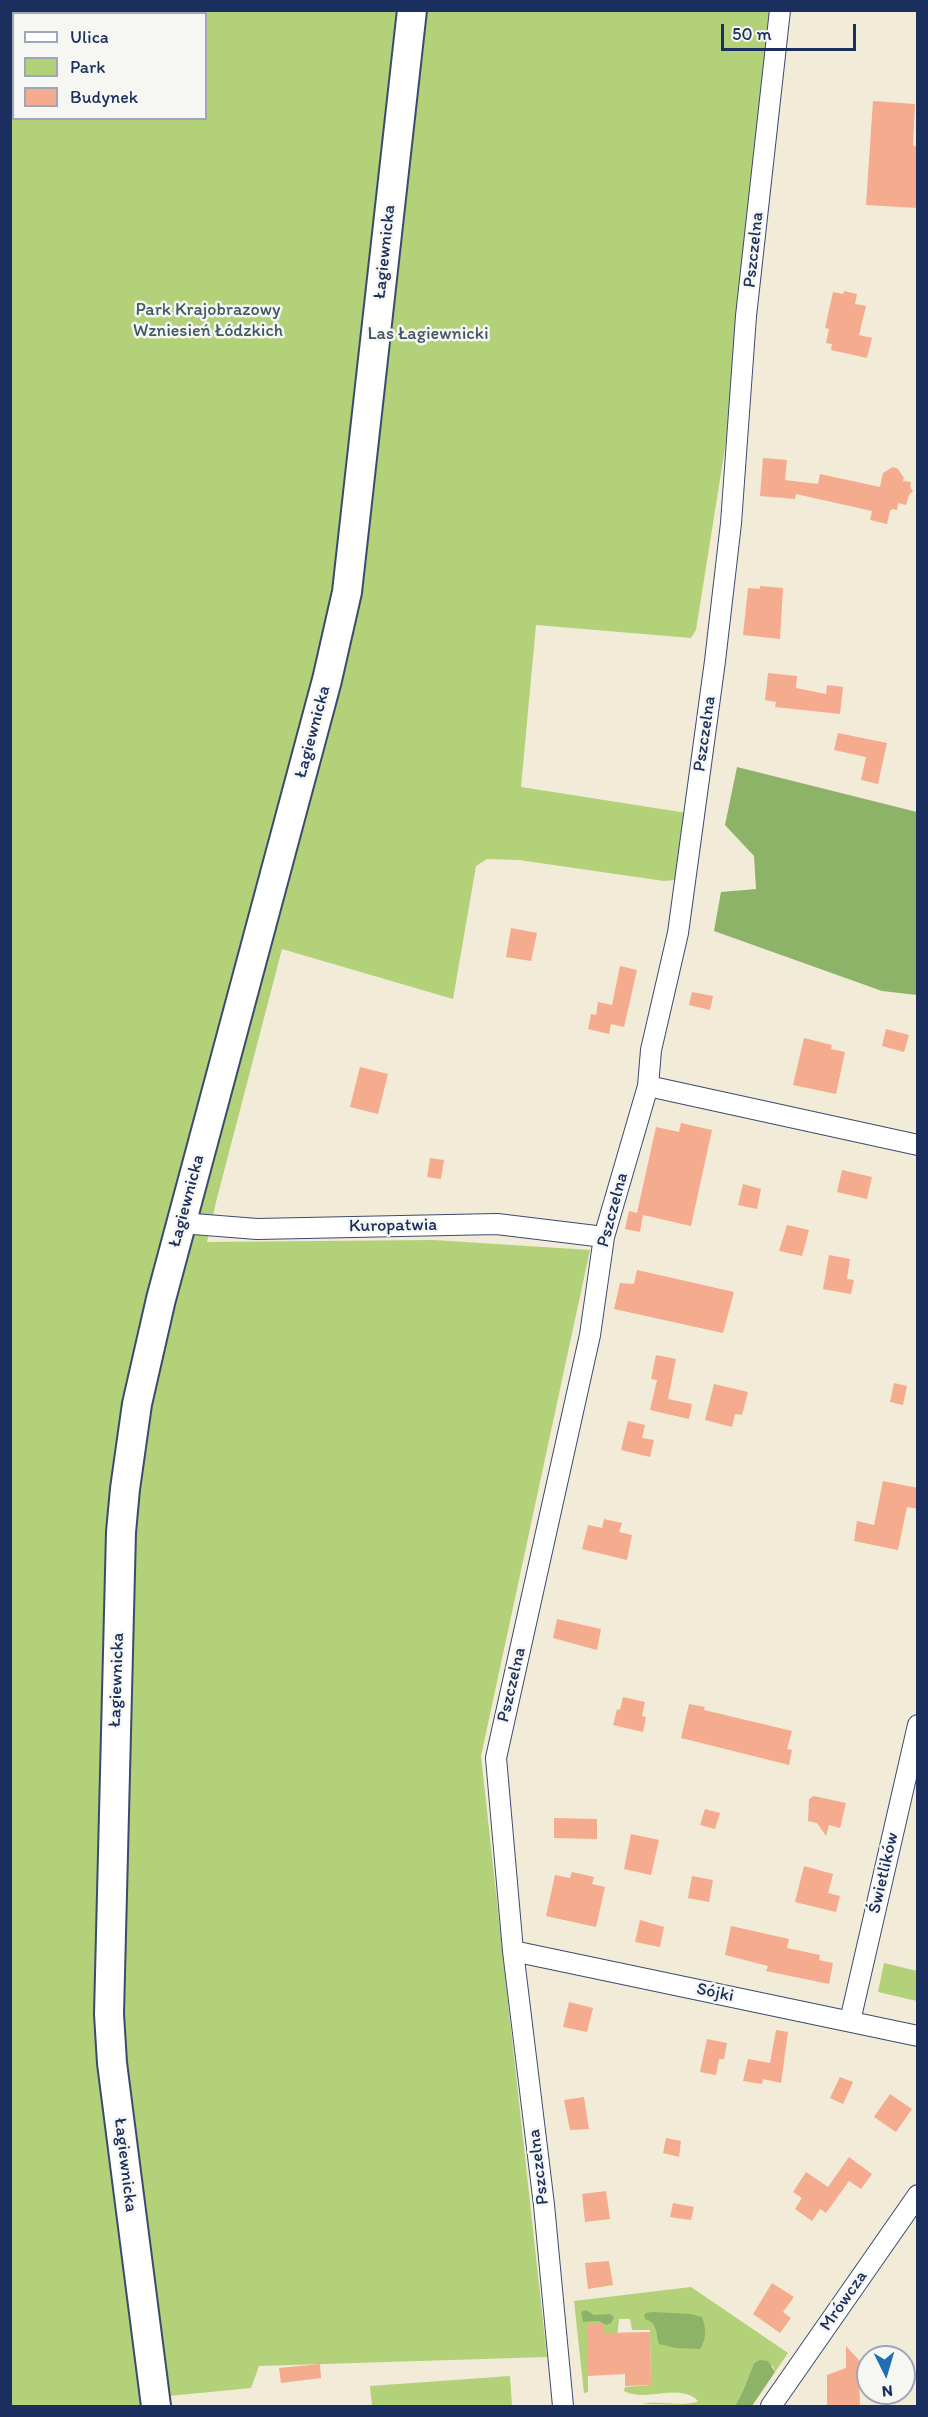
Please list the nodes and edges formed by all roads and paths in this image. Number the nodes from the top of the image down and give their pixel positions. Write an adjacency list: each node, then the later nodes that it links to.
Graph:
1 (412, 10): 5 (street, Łagiewnicka)
2 (780, 10): 3 (street, Pszczelna)
3 (648, 1086): 4 (street); 6 (street, Pszczelna)
4 (918, 1145)
5 (181, 1223): 6 (street, Kuropatwia); 12 (street, Łagiewnicka)
6 (604, 1237): 8 (street, Pszczelna)
7 (918, 1725): 9 (street, Świetlików)
8 (513, 1951): 9 (street, Sójki); 13 (street, Pszczelna)
9 (850, 2021): 10 (street, Sójki)
10 (918, 2036)
11 (918, 2195): 14 (street, Mrówcza)
12 (156, 2406)
13 (563, 2406)
14 (771, 2406)

